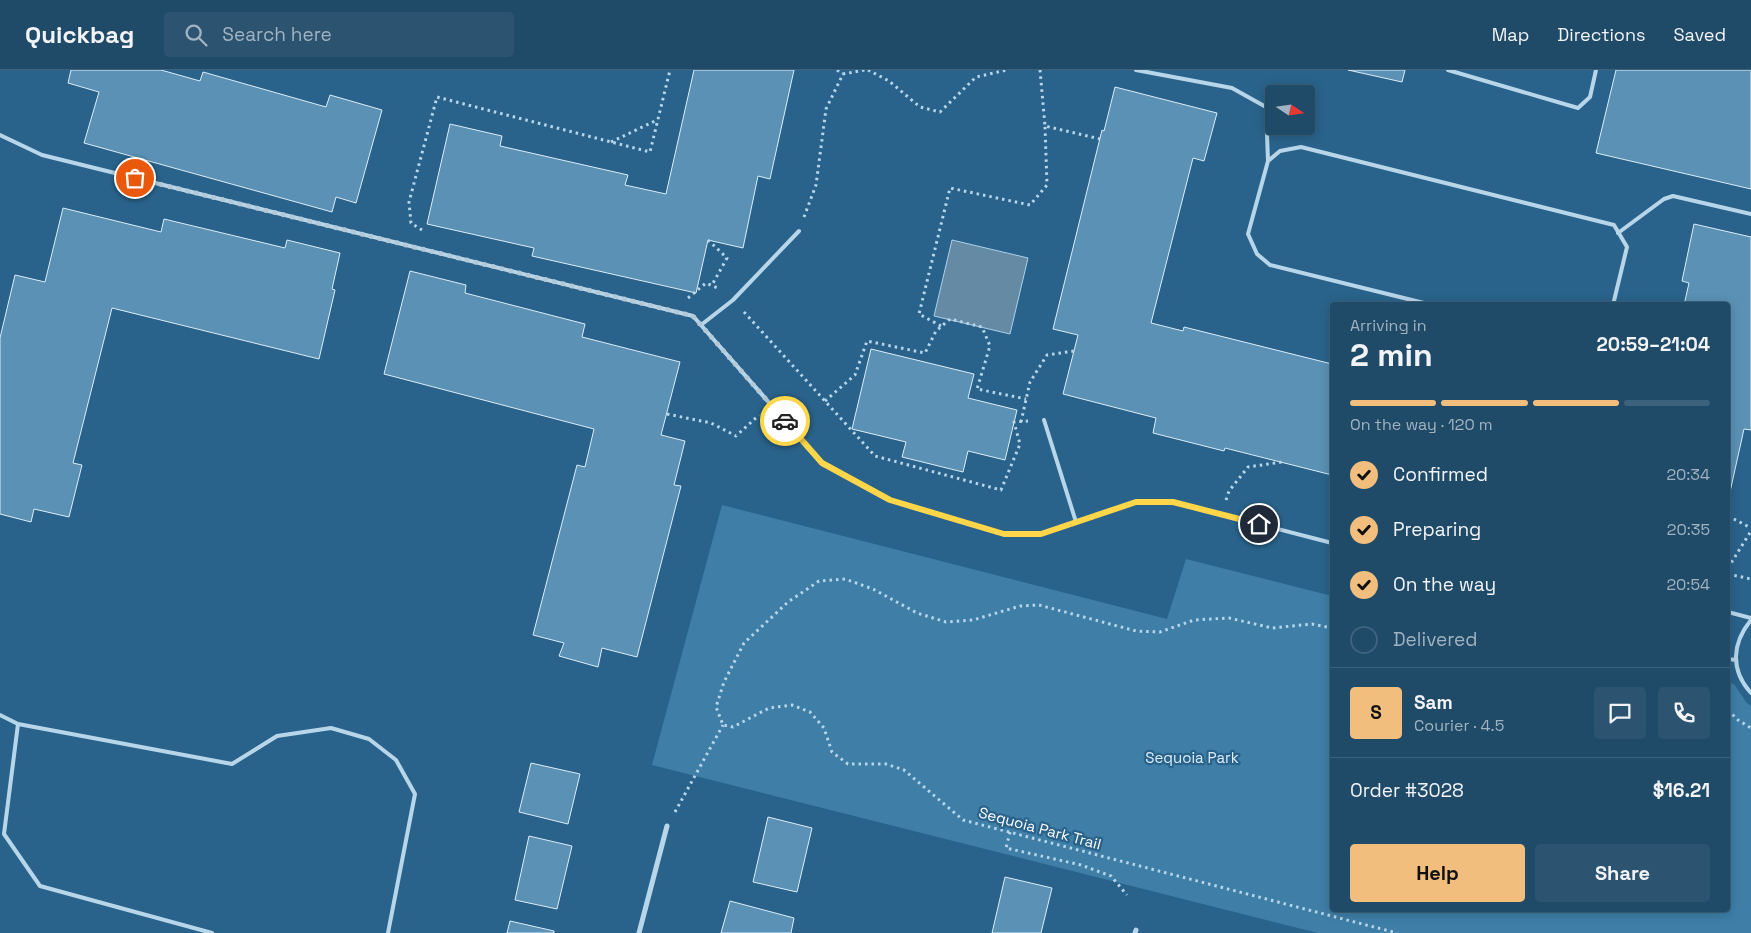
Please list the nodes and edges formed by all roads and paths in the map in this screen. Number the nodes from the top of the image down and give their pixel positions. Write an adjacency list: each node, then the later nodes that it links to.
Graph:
1 (670, 70): 10 (path)
2 (837, 70): 9 (path)
3 (866, 70): 4 (path); 9 (path)
4 (1007, 70)
5 (1040, 70): 11 (path)
6 (1136, 70): 15 (lane)
7 (1448, 70): 8 (lane)
8 (1596, 70)
9 (843, 74): 17 (path)
10 (658, 120): 14 (path); 14 (path)
11 (1045, 126): 13 (path); 27 (path)
12 (0, 135): 26 (lane)
13 (1100, 139)
14 (610, 142): 19 (path)
15 (1268, 161): 18 (lane); 24 (lane)
16 (1751, 214): 18 (lane)
17 (799, 231): 23 (lane)
18 (1618, 233): 25 (lane)
19 (428, 234)
20 (708, 240): 21 (path)
21 (712, 286): 22 (path); 23 (path)
22 (685, 300)
23 (733, 300): 26 (lane); 30 (path)
24 (1412, 302)
25 (1614, 302)
26 (701, 325): 31 (lane)
27 (942, 326): 29 (path); 30 (path)
28 (1074, 351): 29 (path)
29 (1026, 398): 34 (path)
30 (825, 400): 34 (path)
31 (771, 404): 32 (path); 38 (lane)
32 (667, 414)
33 (1044, 420): 34 (path); 38 (lane)
34 (1021, 422)
35 (1282, 462): 36 (path)
36 (1222, 514): 38 (lane); 40 (lane)
37 (1730, 517): 39 (path)
38 (1076, 522)
39 (1751, 530): 41 (path)
40 (1330, 542)
41 (1730, 565)
42 (1730, 574): 43 (path)
43 (1751, 579)
44 (1730, 613): 45 (lane)
45 (1751, 619): 48 (lane)
46 (1330, 629): 53 (path)
47 (1730, 659): 48 (lane)
48 (1736, 660): 49 (lane)
49 (1751, 693)
50 (1730, 712): 54 (path)
51 (0, 715): 52 (lane)
52 (18, 724): 58 (lane); 59 (lane)
53 (723, 725): 55 (path); 56 (path, Sequoia Park Trail)
54 (1751, 728)
55 (667, 826): 60 (street)
56 (1010, 832): 57 (path); 61 (path, Sequoia Park Trail)
57 (1127, 895)
58 (212, 933)
59 (388, 933)
60 (640, 933)
61 (1397, 933)

